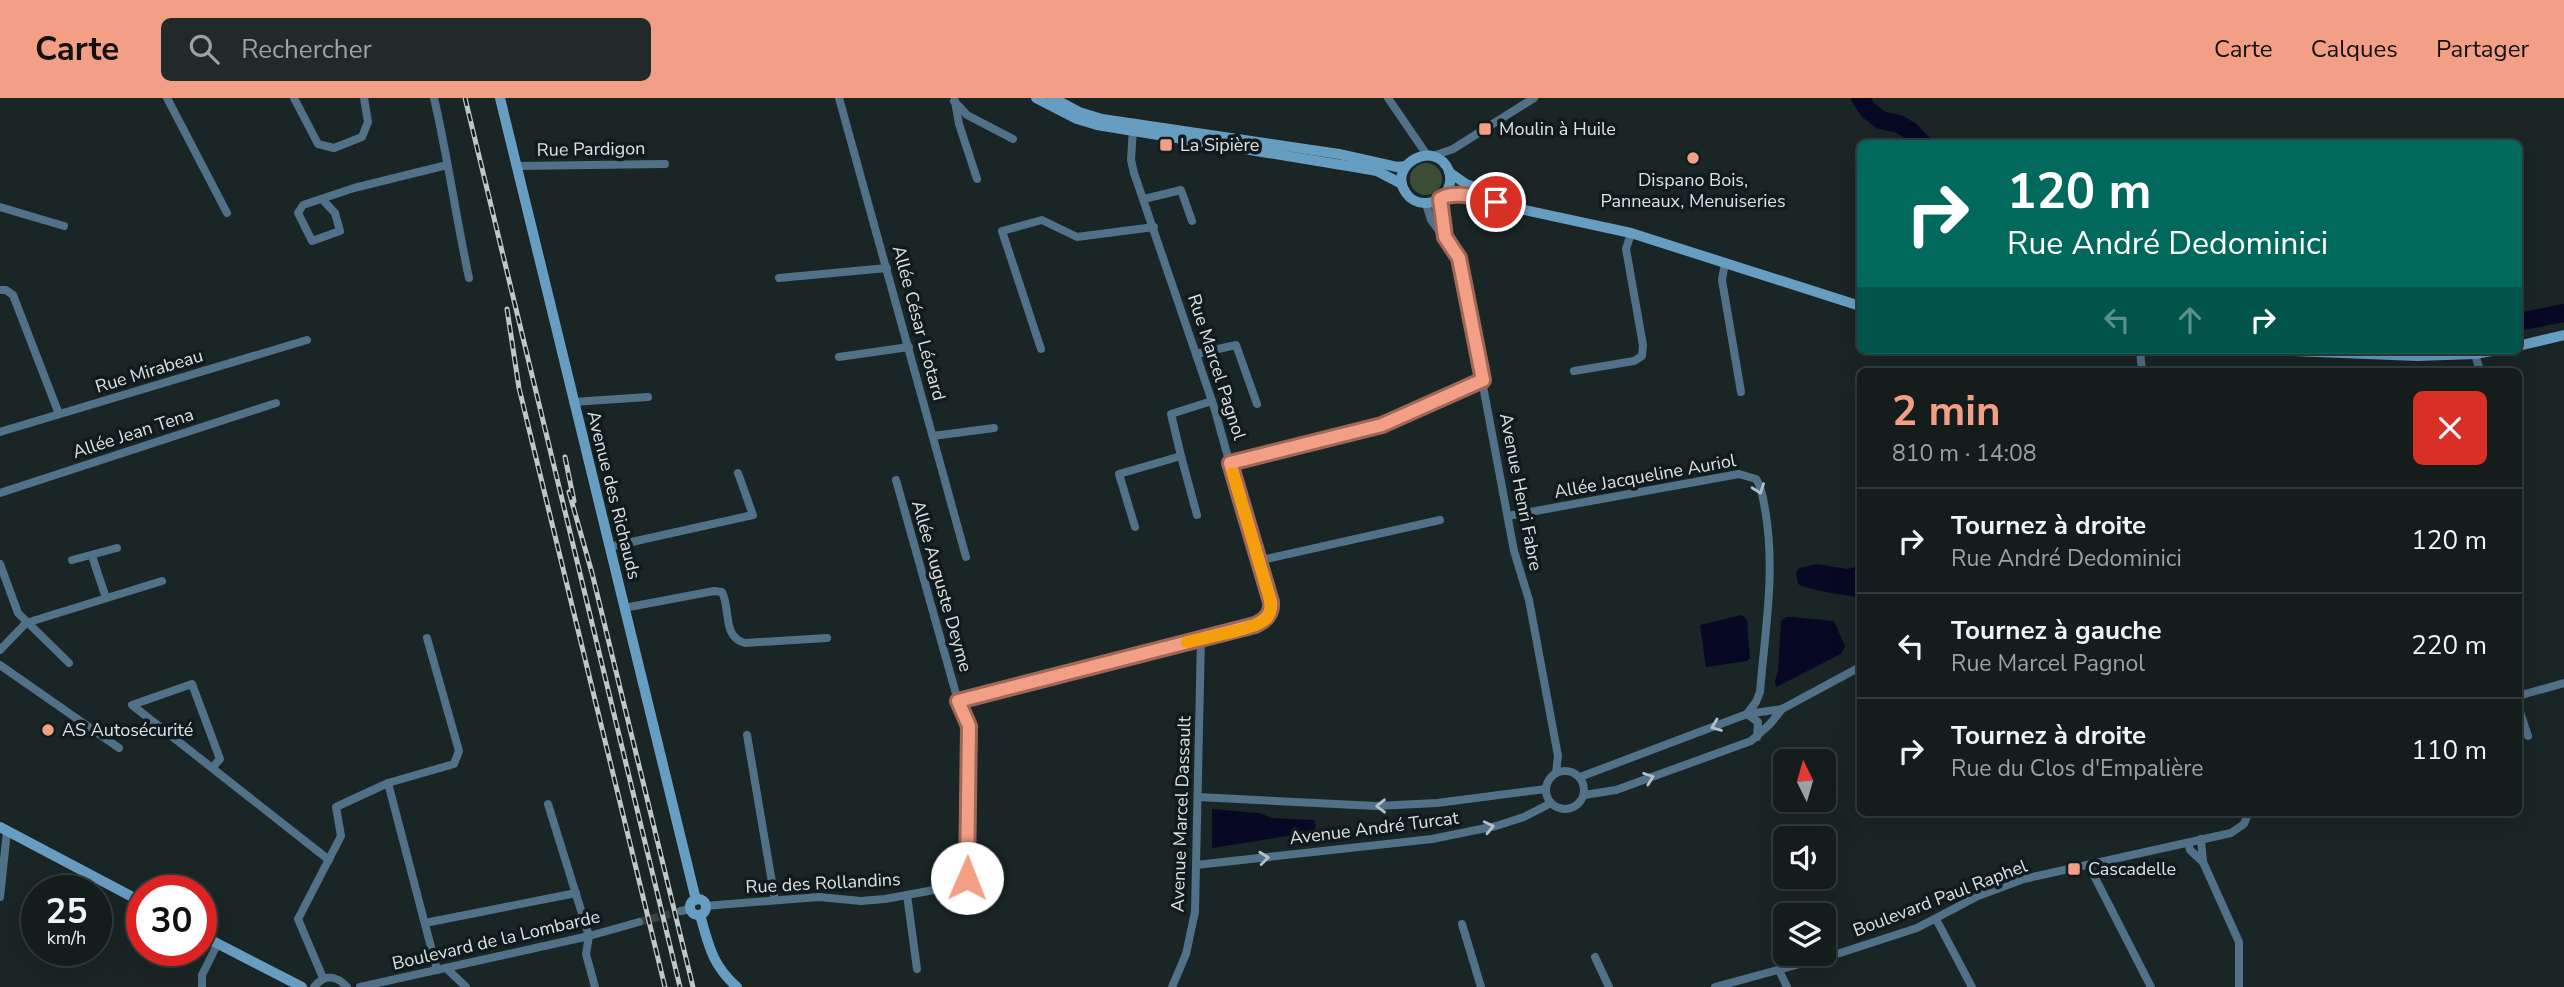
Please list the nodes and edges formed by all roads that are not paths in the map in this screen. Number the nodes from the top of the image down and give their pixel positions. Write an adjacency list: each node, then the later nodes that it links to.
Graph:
1 (167, 98): 29 (street)
2 (294, 98): 3 (street)
3 (364, 98)
4 (434, 98): 17 (street)
5 (500, 98): 18 (street, Avenue des Richauds)
6 (839, 98): 36 (street, Allée César Léotard)
7 (1036, 98): 12 (street)
8 (1053, 98): 12 (street)
9 (1388, 98): 15 (street)
10 (1534, 98): 14 (street)
11 (954, 100): 13 (street); 21 (street)
12 (1134, 127): 19 (street); 22 (street); 25 (street, Rue Marcel Pagnol)
13 (1013, 139)
14 (1453, 149): 15 (street); 20 (street)
15 (1426, 156): 19 (street); 20 (street)
16 (665, 164): 18 (street, Rue Pardigon)
17 (447, 165): 24 (street); 37 (street)
18 (517, 166): 56 (street, Avenue des Richauds)
19 (1406, 166): 22 (street)
20 (1448, 169): 23 (street); 28 (street)
21 (976, 179)
22 (1402, 184): 26 (street)
23 (1442, 198): 26 (street); 28 (street); 34 (street, Avenue Henri Fabre)
24 (322, 199): 24 (street)
25 (1144, 199): 30 (street); 32 (street, Rue Marcel Pagnol)
26 (1426, 204): 34 (street, Avenue Henri Fabre)
27 (0, 207): 31 (street)
28 (1542, 212): 33 (street)
29 (228, 214)
30 (1192, 221)
31 (64, 226)
32 (1154, 227): 45 (street); 46 (street, Rue Marcel Pagnol)
33 (1631, 233): 35 (street); 51 (street)
34 (1445, 237): 52 (street, Avenue Henri Fabre)
35 (1726, 263): 40 (street); 53 (street)
36 (887, 268): 38 (street); 44 (street, Allée César Léotard)
37 (469, 278)
38 (779, 278)
39 (0, 290): 59 (street)
40 (1857, 305)
41 (2564, 335): 43 (street)
42 (307, 340): 59 (street, Rue Mirabeau)
43 (2522, 345)
44 (909, 347): 49 (street); 62 (street, Allée César Léotard)
45 (1041, 349)
46 (1196, 354): 55 (street, Rue Marcel Pagnol); 58 (street)
47 (2358, 354): 48 (street)
48 (2475, 354): 50 (street)
49 (839, 357)
50 (2479, 368)
51 (1574, 371)
52 (1483, 380): 64 (street); 69 (street, Avenue Henri Fabre)
53 (1741, 392)
54 (648, 397): 56 (street)
55 (1212, 401): 63 (street); 64 (street, Rue Marcel Pagnol)
56 (573, 402): 72 (street, Avenue des Richauds)
57 (276, 403): 67 (street, Allée Jean Tena)
58 (1257, 404)
59 (59, 414): 61 (street, Rue Mirabeau)
60 (994, 428): 62 (street)
61 (0, 432)
62 (933, 436): 75 (street, Allée César Léotard)
63 (1181, 456): 68 (street); 71 (street)
64 (1230, 463): 77 (street, Rue Marcel Pagnol)
65 (738, 473): 72 (street)
66 (895, 480): 94 (street, Allée Auguste Deyme)
67 (0, 493)
68 (1197, 515)
69 (1508, 516): 96 (street, Allée Jacqueline Auriol, one-way to 96); 102 (street, Avenue Henri Fabre)
70 (1440, 520): 77 (street)
71 (1135, 527)
72 (609, 547): 83 (street, Avenue des Richauds)
73 (117, 548): 74 (street)
74 (92, 556): 76 (street); 82 (street)
75 (966, 557)
76 (72, 560)
77 (1257, 561): 87 (street, Rue Marcel Pagnol)
78 (0, 564): 81 (street)
79 (162, 581): 82 (street)
80 (0, 590): 81 (street)
81 (10, 591): 84 (street)
82 (106, 598): 84 (street)
83 (624, 608): 86 (street); 126 (street, Avenue des Richauds)
84 (26, 622): 88 (street); 89 (street)
85 (427, 638): 107 (street)
86 (827, 638)
87 (1200, 638): 94 (street); 110 (street, Avenue Marcel Dassault)
88 (0, 650)
89 (69, 663)
90 (0, 665): 101 (street)
91 (1857, 669): 95 (street)
92 (2564, 683): 93 (street)
93 (2522, 695)
94 (958, 701): 123 (street, Rue des Rollandins)
95 (1782, 709): 96 (street); 100 (street)
96 (1747, 714): 100 (street); 106 (street, one-way to 106)
97 (2522, 718): 99 (street)
98 (747, 735): 125 (street)
99 (2528, 736)
100 (1757, 737): 109 (street, one-way to 100)
101 (119, 748)
102 (1558, 756): 104 (street, Avenue Henri Fabre); 105 (street, Avenue Henri Fabre)
103 (212, 768): 103 (street); 117 (street)
104 (1569, 771): 105 (street); 106 (street)
105 (1556, 773): 108 (street)
106 (1580, 777): 109 (street)
107 (388, 783): 117 (street); 129 (street)
108 (1546, 789): 110 (street, Avenue André Turcat, one-way to 110); 111 (street)
109 (1584, 795): 111 (street)
110 (1198, 796): 119 (street, Avenue Marcel Dassault)
111 (1551, 803): 119 (street, Avenue André Turcat, one-way to 111)
112 (548, 804): 121 (street)
113 (2248, 816): 115 (street, Boulevard Paul Raphel)
114 (4, 829): 122 (street); 124 (street)
115 (2201, 839): 116 (street, Boulevard Paul Raphel); 118 (street)
116 (2188, 843): 118 (street); 120 (street, Boulevard Paul Raphel)
117 (329, 860): 137 (street)
118 (2203, 862): 153 (street)
119 (1196, 865): 146 (street, Avenue Marcel Dassault)
120 (2089, 866): 127 (street, Boulevard Paul Raphel); 152 (street)
121 (576, 893): 129 (street); 131 (street)
122 (126, 894)
123 (907, 895): 125 (street, Rue des Rollandins); 135 (street)
124 (0, 897)
125 (775, 900): 126 (street, Rue des Rollandins)
126 (694, 908): 145 (street, Avenue des Richauds)
127 (1936, 919): 136 (street, Boulevard Paul Raphel); 151 (street)
128 (639, 922): 131 (street, Boulevard de la Lombarde)
129 (425, 923): 134 (street)
130 (1462, 924): 147 (street)
131 (589, 936): 134 (street, Boulevard de la Lombarde); 144 (street)
132 (218, 943): 138 (street); 139 (street)
133 (1595, 957): 148 (street)
134 (441, 969): 142 (street, Boulevard de la Lombarde); 143 (street)
135 (917, 969)
136 (1779, 970): 149 (street, Boulevard Paul Raphel); 150 (street)
137 (323, 978): 140 (street); 141 (street)
138 (202, 987)
139 (302, 987)
140 (314, 987)
141 (347, 987)
142 (360, 987)
143 (466, 987)
144 (595, 987)
145 (737, 987)
146 (1172, 987)
147 (1481, 987)
148 (1609, 987)
149 (1715, 987)
150 (1787, 987)
151 (1972, 987)
152 (2151, 987)
153 (2239, 987)

